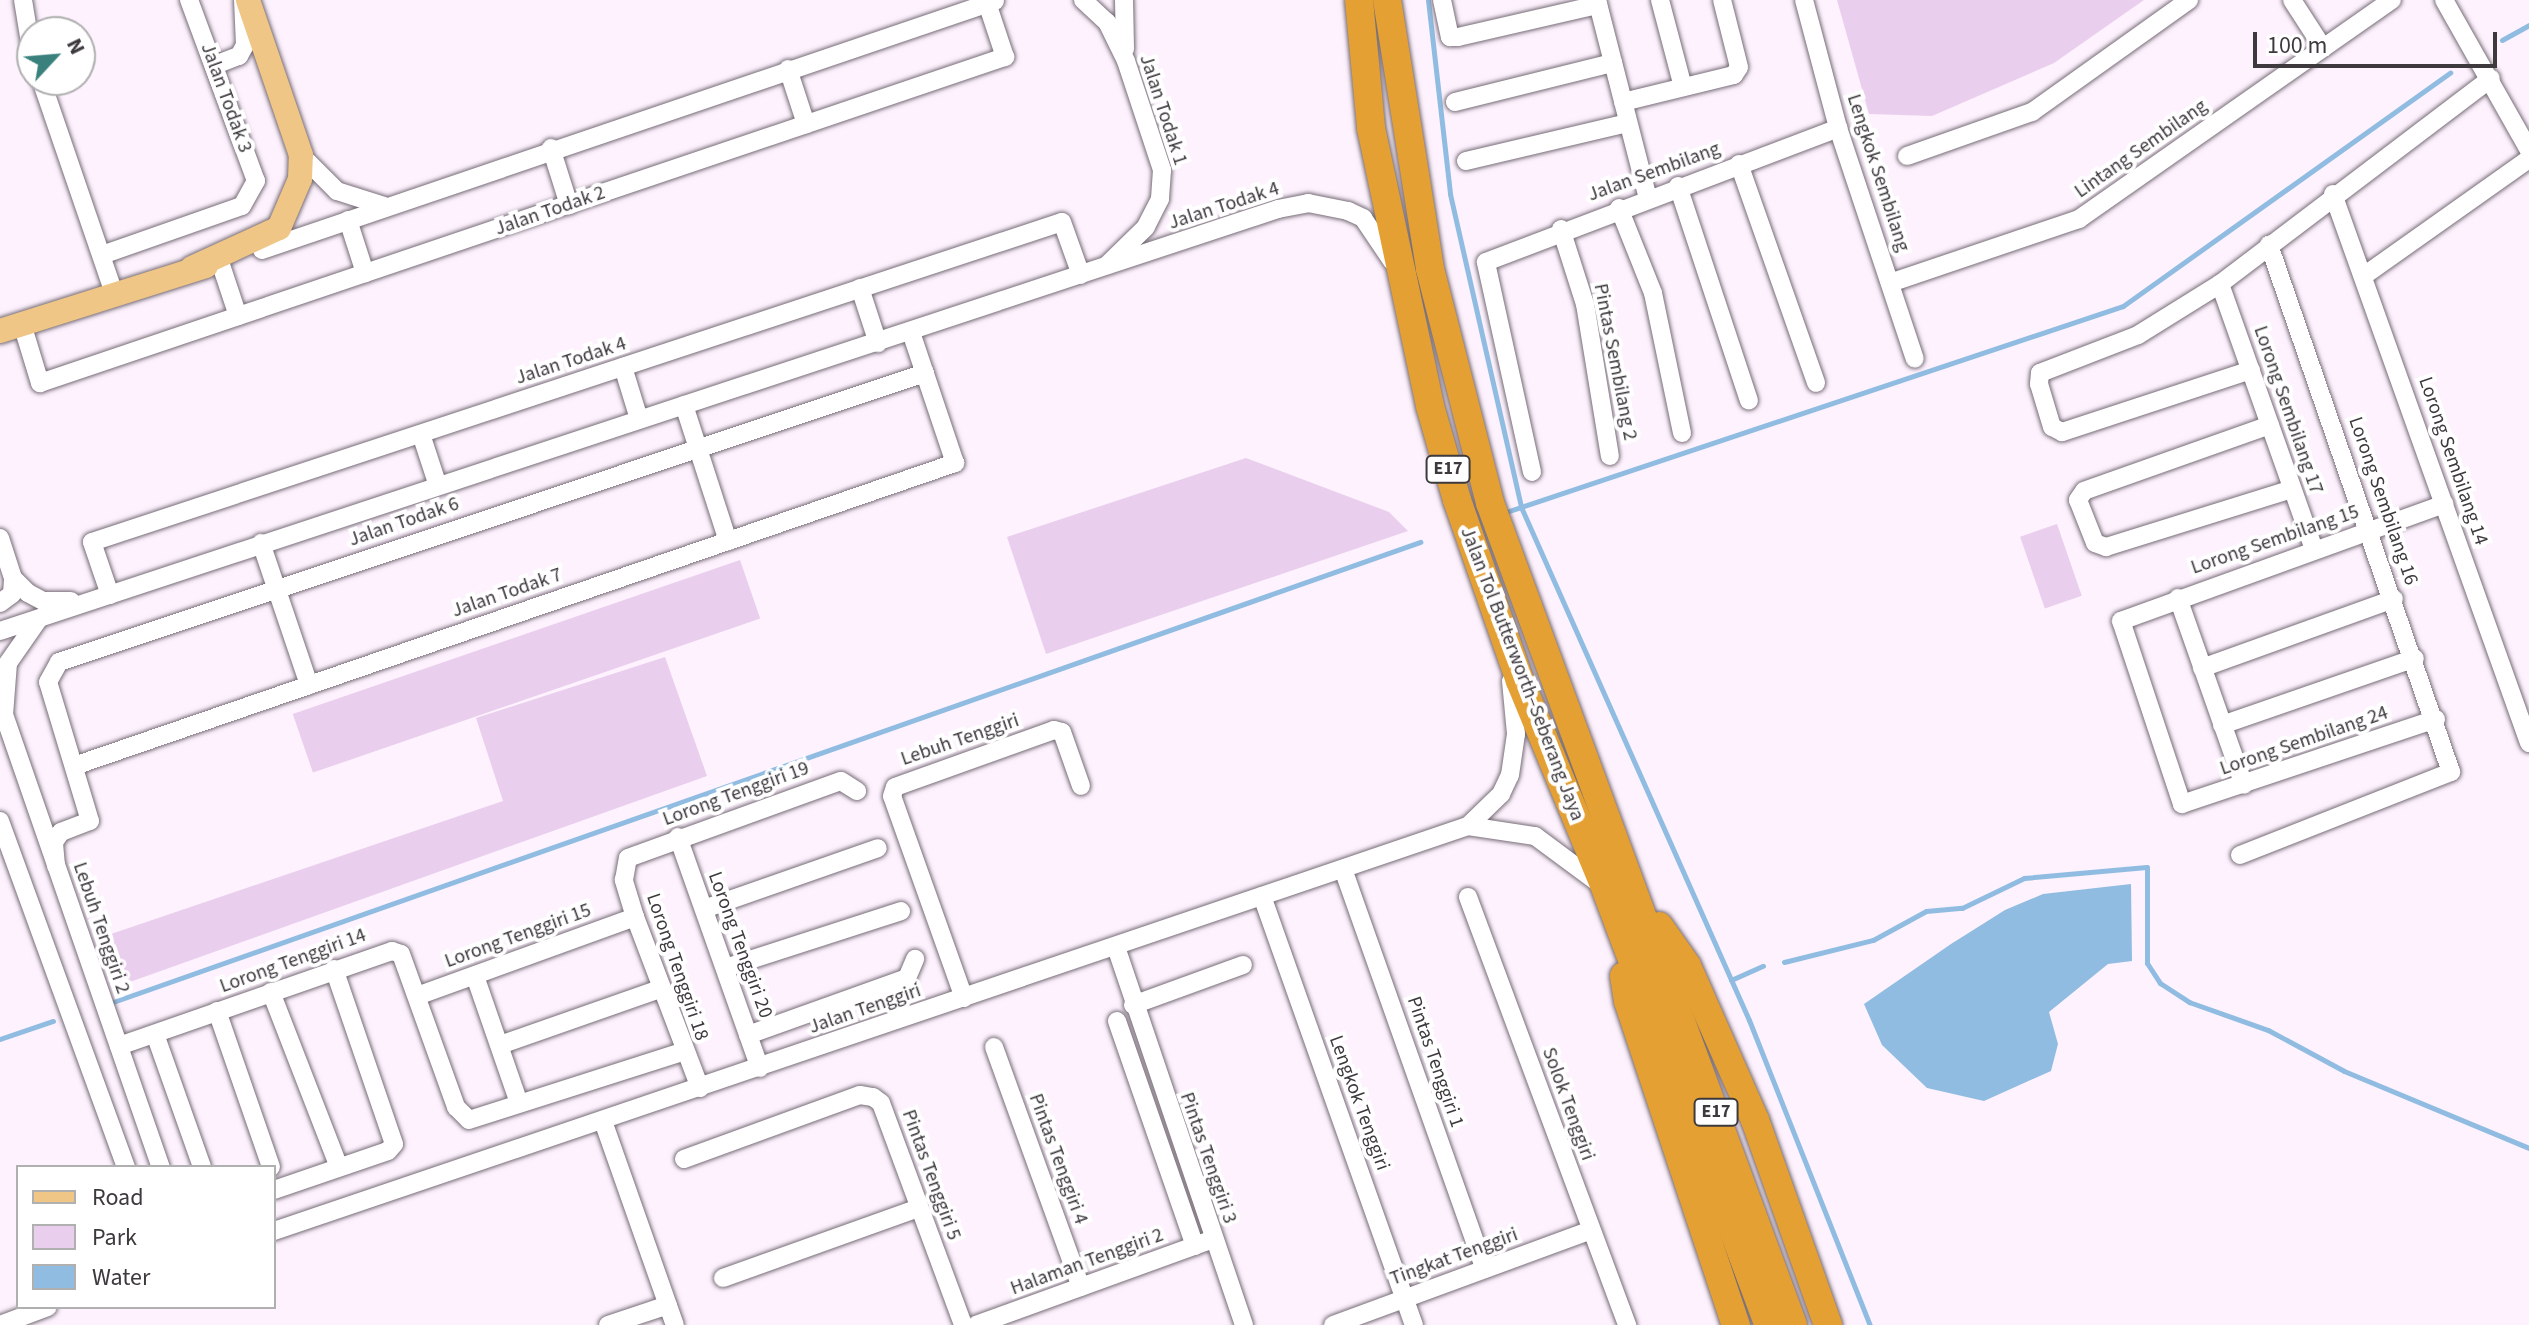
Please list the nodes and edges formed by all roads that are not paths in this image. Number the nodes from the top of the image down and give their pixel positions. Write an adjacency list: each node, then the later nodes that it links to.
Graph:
1 (189, 0): 20 (street, Jalan Todak 3)
2 (245, 0): 20 (street); 32 (main road)
3 (1083, 0): 18 (street, Jalan Todak 1)
4 (1124, 0): 18 (street)
5 (1359, 0): 52 (highway, Jalan Tol Butterworth–Seberang Jaya / E17)
6 (1387, 0): 116 (highway, Jalan Tol Butterworth–Seberang Jaya / E17)
7 (1442, 0): 15 (street)
8 (1660, 0): 23 (street)
9 (1722, 0): 23 (street)
10 (1804, 0): 29 (street, Lengkok Sembilang)
11 (2189, 0): 33 (street)
12 (2292, 0): 17 (street)
13 (2392, 0): 17 (street, Lintang Sembilang)
14 (992, 2): 21 (street, Jalan Todak 2); 28 (street, Jalan Todak 2)
15 (1598, 2): 19 (street)
16 (2453, 3): 22 (street)
17 (2323, 48): 55 (street, Lintang Sembilang)
18 (1126, 61): 49 (street, Jalan Todak 1)
19 (1613, 63): 25 (street); 26 (street)
20 (215, 65): 47 (street, Jalan Todak 3)
21 (788, 69): 28 (street); 30 (street, Jalan Todak 2)
22 (2491, 78): 31 (street); 38 (street)
23 (1683, 87): 26 (street)
24 (47, 96): 47 (street)
25 (1455, 102)
26 (1623, 102): 27 (street)
27 (1628, 123): 35 (street); 39 (street)
28 (806, 124): 40 (street, Jalan Todak 2)
29 (1838, 128): 36 (street, Jalan Sembilang); 55 (street, Lengkok Sembilang)
30 (551, 148): 40 (street); 41 (street, Jalan Todak 2)
31 (2529, 150)
32 (301, 155): 41 (street); 50 (main road)
33 (1907, 156)
34 (2529, 159): 54 (street)
35 (1466, 161)
36 (1739, 164): 37 (street, Jalan Sembilang); 67 (street)
37 (1678, 186): 39 (street, Jalan Sembilang); 68 (street)
38 (2333, 194): 45 (street); 54 (street, Lorong Sembilang 14)
39 (1648, 198): 42 (street, Jalan Sembilang)
40 (569, 205): 51 (street, Jalan Todak 2)
41 (385, 207): 43 (street, Jalan Todak 2)
42 (1619, 208): 44 (street, Jalan Sembilang); 72 (street)
43 (348, 220): 46 (street, Jalan Todak 2); 51 (street)
44 (1561, 229): 75 (street, Pintas Sembilang 2); 76 (street, Jalan Sembilang)
45 (2269, 245): 56 (street); 80 (street, Lorong Sembilang 16)
46 (262, 250): 48 (main road, Jalan Todak 2)
47 (102, 255): 58 (street)
48 (221, 265): 50 (main road, Jalan Todak 2); 59 (street)
49 (1105, 267): 52 (street, Jalan Todak 4); 53 (street, Jalan Todak 4)
50 (192, 268): 58 (main road, Jalan Todak 2)
51 (365, 273): 59 (street, Jalan Todak 2)
52 (1400, 274): 92 (highway, Jalan Tol Butterworth–Seberang Jaya / E17)
53 (1081, 275): 57 (street, Jalan Todak 4); 61 (street, Jalan Todak 4)
54 (2365, 275): 79 (street, Lorong Sembilang 14)
55 (1890, 283): 63 (street, Lengkok Sembilang)
56 (2220, 284): 65 (street, Lorong Sembilang 17); 65 (street)
57 (860, 288): 62 (street); 64 (street, Jalan Todak 4)
58 (114, 293): 60 (main road, Jalan Todak 2)
59 (238, 316): 60 (street, Jalan Todak 2)
60 (11, 327)
61 (911, 332): 62 (street, Jalan Todak 4); 66 (street)
62 (878, 343): 69 (street, Jalan Todak 4)
63 (1915, 359)
64 (623, 367): 70 (street); 73 (street, Jalan Todak 4)
65 (2251, 370): 71 (street, Lorong Sembilang 17)
66 (925, 373): 74 (street, Jalan Todak 6); 82 (street, Jalan Todak 7)
67 (1816, 383)
68 (1749, 401)
69 (684, 405): 70 (street, Jalan Todak 4); 74 (street)
70 (639, 419): 77 (street, Jalan Todak 4)
71 (2270, 425): 78 (street, Lorong Sembilang 17); 78 (street)
72 (1682, 433)
73 (421, 434): 77 (street); 87 (street, Jalan Todak 4)
74 (699, 449): 82 (street); 86 (street, Jalan Todak 6)
75 (1610, 456)
76 (1532, 472)
77 (437, 483): 83 (street, Jalan Todak 4)
78 (2292, 489): 84 (street, Lorong Sembilang 17)
79 (2444, 504): 80 (street, Lorong Sembilang 15); 100 (street, Lorong Sembilang 14)
80 (2370, 530): 84 (street, Lorong Sembilang 15); 89 (street, Lorong Sembilang 16)
81 (0, 538): 85 (street)
82 (728, 541): 96 (street, Jalan Todak 7)
83 (261, 543): 86 (street); 87 (street, Jalan Todak 4)
84 (2314, 550): 88 (street, Lorong Sembilang 15)
85 (13, 578): 87 (street); 90 (street)
86 (277, 589): 96 (street); 101 (street, Jalan Todak 6)
87 (110, 595): 91 (street, Jalan Todak 4)
88 (2178, 598): 95 (street); 105 (street, Lorong Sembilang 15)
89 (2394, 599): 94 (street, Lorong Sembilang 16); 95 (street)
90 (0, 603)
91 (42, 617): 93 (street, Jalan Todak 4); 97 (street)
92 (1502, 629): 107 (street); 117 (highway, Jalan Tol Butterworth–Seberang Jaya / E17)
93 (0, 631)
94 (2415, 658): 98 (street, Lorong Sembilang 16); 99 (street)
95 (2202, 668): 99 (street)
96 (309, 685): 101 (street, Jalan Todak 7)
97 (2, 709): 112 (street, Lebuh Tenggiri 2)
98 (2436, 719): 102 (street, Lorong Sembilang 24); 110 (street, Lorong Sembilang 16)
99 (2222, 725): 102 (street)
100 (2529, 743)
101 (74, 766): 112 (street, Jalan Todak 6)
102 (2244, 785): 105 (street, Lorong Sembilang 24)
103 (1081, 786): 130 (street, Lebuh Tenggiri)
104 (857, 791): 108 (street, Lorong Tenggiri 19)
105 (2186, 804)
106 (0, 821): 145 (street)
107 (1468, 826): 113 (street, Jalan Tenggiri); 117 (street)
108 (678, 837): 111 (street, Lorong Tenggiri 19); 118 (street, Lorong Tenggiri 20)
109 (878, 848): 118 (street)
110 (2240, 855)
111 (628, 858): 120 (street, Lorong Tenggiri 18)
112 (56, 866): 137 (street, Lebuh Tenggiri 2)
113 (1343, 869): 114 (street, Jalan Tenggiri); 155 (street, Pintas Tenggiri 1)
114 (1262, 896): 121 (street, Jalan Tenggiri); 158 (street, Lengkok Tenggiri)
115 (1468, 897): 153 (street, Solok Tenggiri)
116 (1640, 900): 172 (highway, Jalan Tol Butterworth–Seberang Jaya / E17); 173 (highway)
117 (1611, 903): 170 (highway); 171 (highway, Jalan Tol Butterworth–Seberang Jaya / E17)
118 (704, 909): 124 (street, Lorong Tenggiri 20)
119 (901, 911): 124 (street)
120 (635, 917): 126 (street, Lorong Tenggiri 15); 127 (street, Lorong Tenggiri 18)
121 (1116, 947): 130 (street, Jalan Tenggiri); 131 (street, Pintas Tenggiri 3)
122 (915, 959): 135 (street)
123 (1243, 965): 131 (street)
124 (725, 968): 135 (street, Lorong Tenggiri 20)
125 (334, 969): 128 (street, Lorong Tenggiri 14); 129 (street, Lorong Tenggiri 14); 149 (street)
126 (475, 976): 129 (street, Lorong Tenggiri 15); 136 (street)
127 (660, 989): 136 (street); 139 (street, Lorong Tenggiri 18)
128 (271, 992): 132 (street, Lorong Tenggiri 14); 149 (street)
129 (417, 996): 142 (street, Lorong Tenggiri 14)
130 (964, 998): 140 (street, Jalan Tenggiri)
131 (1133, 1005): 154 (street, Pintas Tenggiri 3)
132 (217, 1011): 134 (street, Lorong Tenggiri 14); 148 (street)
133 (1117, 1021): 154 (street, Pintas Tenggiri 3)
134 (155, 1034): 137 (street, Lorong Tenggiri 14); 147 (street)
135 (748, 1035): 140 (street, Lorong Tenggiri 20)
136 (500, 1045): 142 (street)
137 (119, 1046): 146 (street, Lebuh Tenggiri 2)
138 (994, 1047): 157 (street, Pintas Tenggiri 4)
139 (682, 1052): 141 (street, Lorong Tenggiri 18); 142 (street)
140 (760, 1068): 141 (street, Jalan Tenggiri)
141 (700, 1088): 143 (street, Jalan Tenggiri)
142 (519, 1103)
143 (603, 1121): 152 (street, Jalan Tenggiri); 159 (street)
144 (684, 1159): 151 (street, Pintas Tenggiri 5)
145 (125, 1165)
146 (160, 1165)
147 (201, 1165)
148 (270, 1165)
149 (339, 1167): 150 (street)
150 (276, 1184)
151 (919, 1208): 156 (street); 164 (street, Pintas Tenggiri 5)
152 (276, 1230)
153 (1591, 1230): 155 (street, Tingkat Tenggiri); 169 (street, Solok Tenggiri)
154 (1204, 1243): 157 (street, Halaman Tenggiri 2); 166 (street, Pintas Tenggiri 3)
155 (1485, 1269): 158 (street, Tingkat Tenggiri)
156 (723, 1278)
157 (1081, 1287): 165 (street, Halaman Tenggiri 2)
158 (1405, 1299): 167 (street, Tingkat Tenggiri); 168 (street, Lengkok Tenggiri)
159 (668, 1305): 162 (street); 163 (street)
160 (43, 1309): 161 (street)
161 (4, 1324)
162 (608, 1325)
163 (675, 1325)
164 (963, 1325)
165 (976, 1325)
166 (1244, 1325)
167 (1333, 1325)
168 (1414, 1325)
169 (1627, 1325)
170 (1736, 1325)
171 (1769, 1325)
172 (1793, 1325)
173 (1828, 1325)

